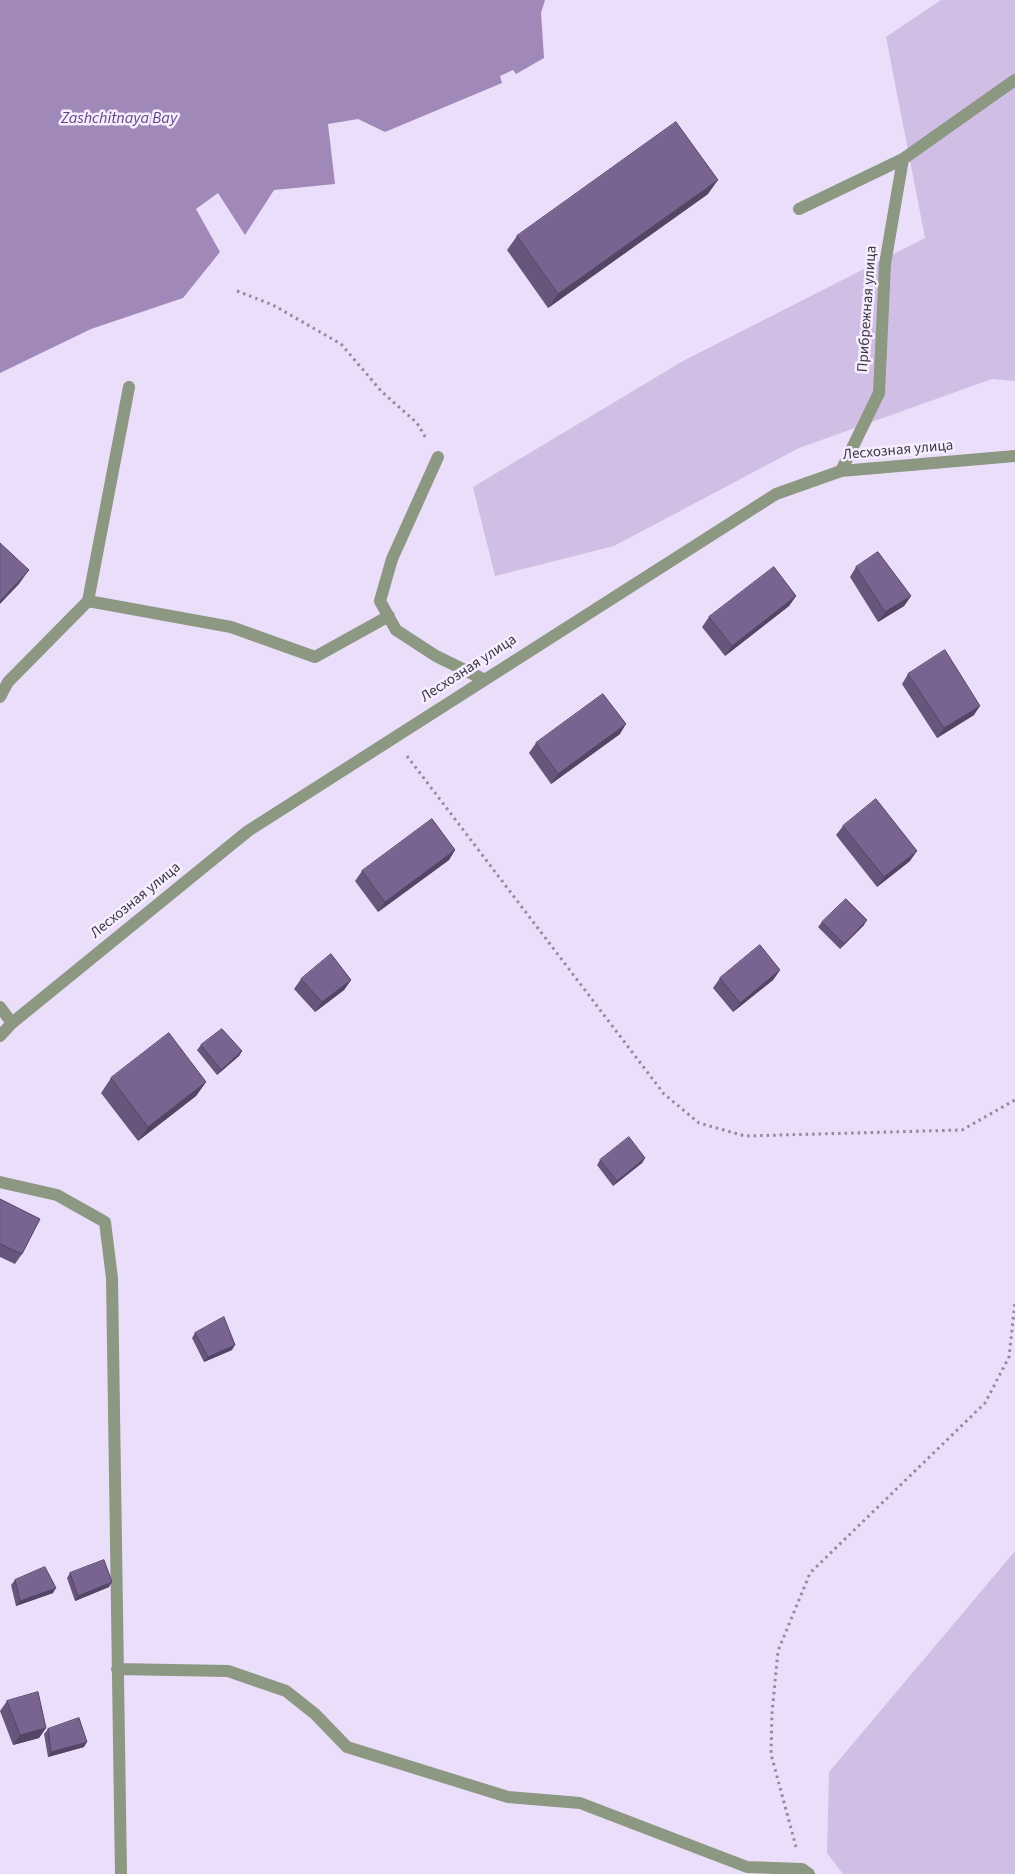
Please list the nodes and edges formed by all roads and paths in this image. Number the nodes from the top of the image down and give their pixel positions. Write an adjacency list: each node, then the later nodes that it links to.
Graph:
1 (1015, 80): 2 (street)
2 (904, 159): 3 (street); 8 (street, Прибрежная улица)
3 (799, 209)
4 (237, 291): 7 (path)
5 (129, 387): 9 (street)
6 (1015, 456): 8 (street, Лесхозная улица)
7 (438, 457): 10 (street)
8 (841, 471): 11 (street, Лесхозная улица)
9 (88, 601): 10 (street); 12 (street)
10 (389, 616): 11 (street)
11 (483, 679): 13 (street, Лесхозная улица)
12 (0, 697)
13 (393, 738): 15 (street, Лесхозная улица); 17 (path)
14 (0, 1007): 15 (street)
15 (12, 1023): 16 (street, Лесхозная улица)
16 (0, 1036)
17 (1015, 1100)
18 (0, 1182): 20 (street)
19 (1015, 1302): 21 (path)
20 (117, 1669): 21 (street); 22 (street)
21 (805, 1871)
22 (121, 1874)

